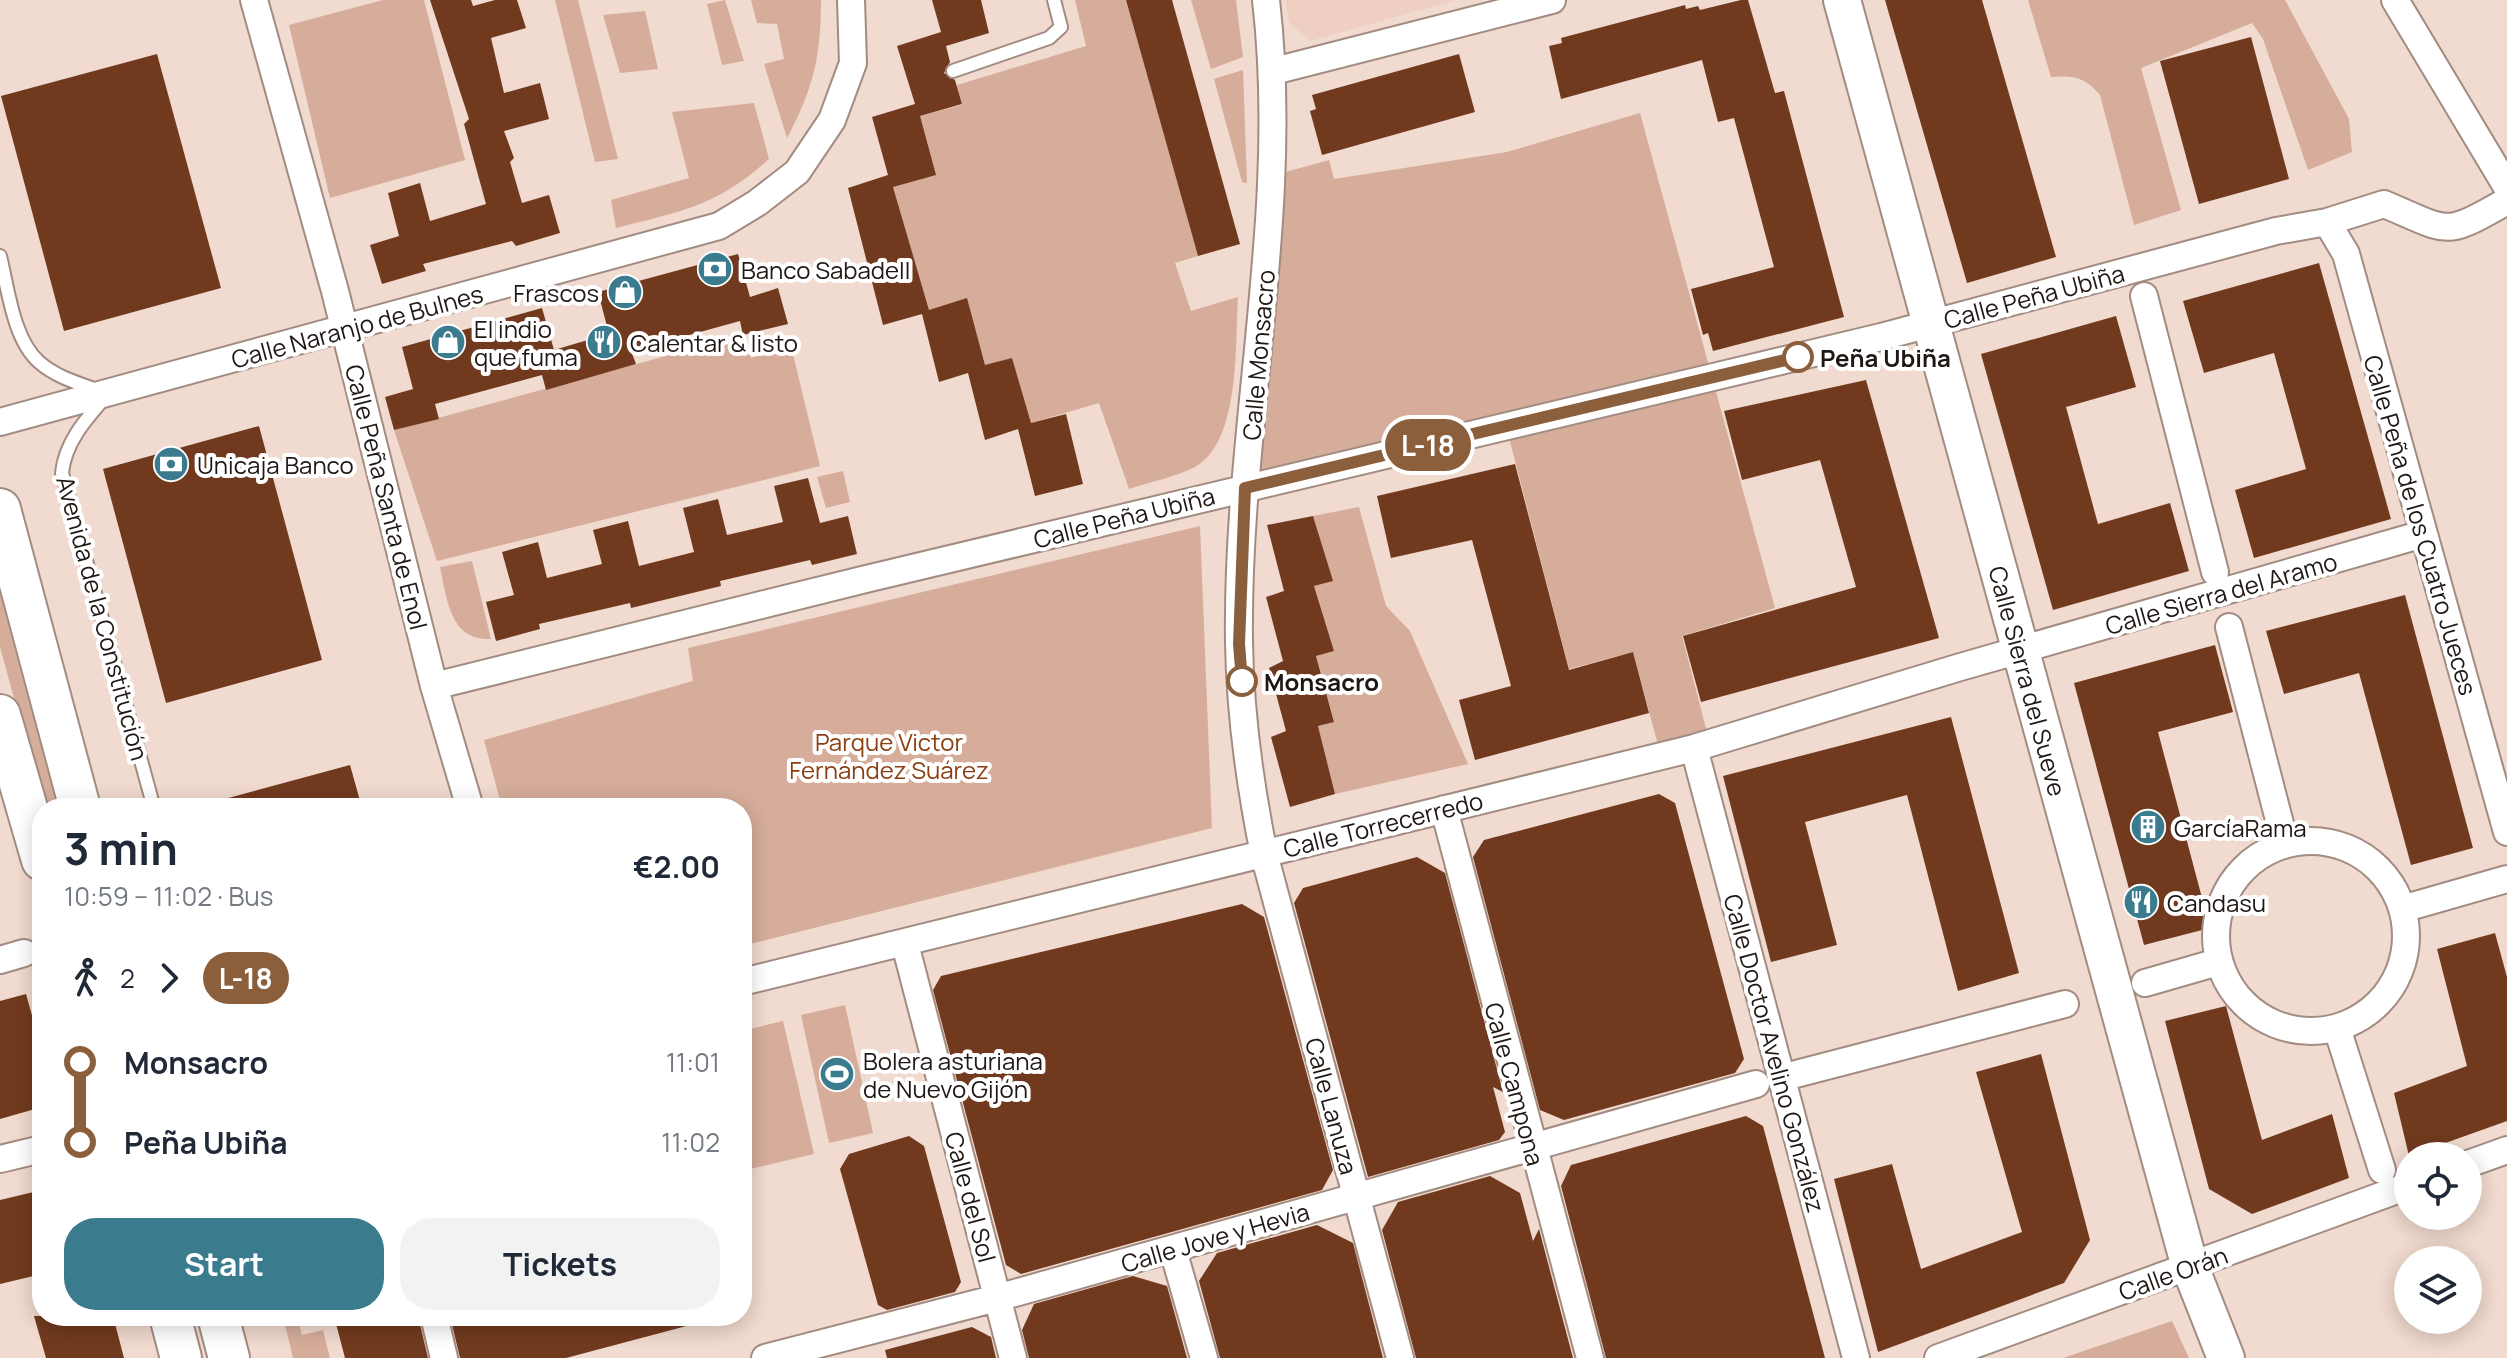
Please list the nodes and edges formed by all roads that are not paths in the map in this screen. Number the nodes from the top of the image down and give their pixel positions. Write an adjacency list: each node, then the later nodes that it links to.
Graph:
1 (254, 0): 16 (street, Calle Peña Santa de Enol)
2 (851, 0): 16 (street, Calle Naranjo de Bulnes)
3 (1054, 0): 8 (lane)
4 (1266, 0): 9 (street, Calle Monsacro)
5 (1552, 0): 9 (street)
6 (1842, 0): 15 (street, Calle Sierra del Sueve)
7 (2395, 0): 10 (street)
8 (953, 71)
9 (1274, 71): 19 (street, Calle Monsacro)
10 (2507, 187)
11 (2507, 201): 12 (street, Calle Peña Ubiña)
12 (2327, 222): 15 (street, Calle Peña Ubiña); 21 (street, Calle Peña de los Cuatro Jueces)
13 (0, 256): 17 (lane)
14 (2144, 296): 22 (street)
15 (1932, 324): 19 (street, Calle Peña Ubiña); 24 (street, Calle Sierra del Sueve)
16 (344, 329): 17 (street, Calle Naranjo de Bulnes); 25 (street, Calle Peña Santa de Enol)
17 (108, 394): 18 (street, Calle Naranjo de Bulnes); 29 (lane, Avenida de la Constitución)
18 (0, 422)
19 (1245, 488): 25 (street, Calle Peña Ubiña); 35 (street, Calle Monsacro)
20 (0, 509): 28 (main road)
21 (2423, 534): 24 (street, Calle Sierra del Aramo); 33 (street, Calle Peña de los Cuatro Jueces)
22 (2215, 572)
23 (2229, 627): 34 (street)
24 (2019, 652): 27 (street, Calle Torrecerredo); 55 (street, Calle Sierra del Sueve)
25 (434, 686): 30 (street, Calle Peña Santa de Enol)
26 (0, 715): 32 (main road)
27 (1694, 748): 31 (street, Calle Torrecerredo); 69 (street, Calle Doctor Avelino González)
28 (77, 798)
29 (151, 798)
30 (467, 798)
31 (1444, 809): 35 (street, Calle Torrecerredo); 46 (street, Calle Campona)
32 (32, 825)
33 (2507, 832)
34 (2285, 843): 37 (street); 39 (street)
35 (1264, 854): 38 (street, Calle Torrecerredo); 53 (street, Calle Lanuza)
36 (2507, 879): 37 (street)
37 (2402, 909): 43 (street)
38 (905, 944): 40 (street, Calle Torrecerredo); 56 (street, Calle del Sol)
39 (2218, 962): 41 (street); 43 (street)
40 (752, 980)
41 (2145, 983)
42 (2065, 1004): 44 (street)
43 (2337, 1028): 51 (street)
44 (1796, 1074)
45 (1756, 1084): 46 (street, Calle Jove y Hevia)
46 (1531, 1146): 53 (street, Calle Jove y Hevia); 68 (street, Calle Campona)
47 (2507, 1150): 50 (street)
48 (32, 1151): 49 (street)
49 (0, 1159)
50 (2482, 1159)
51 (2382, 1170)
52 (2394, 1191): 55 (street, Calle Orán)
53 (1356, 1197): 54 (street, Calle Jove y Hevia); 67 (street, Calle Lanuza)
54 (1173, 1250): 56 (street, Calle Jove y Hevia); 66 (street)
55 (2190, 1267): 70 (street, Calle Orán); 71 (street, Calle Sierra del Sueve)
56 (997, 1298): 60 (street, Calle Jove y Hevia); 65 (street, Calle del Sol)
57 (173, 1326): 61 (main road)
58 (221, 1326): 62 (main road)
59 (436, 1326): 63 (street)
60 (820, 1350): 64 (street, Calle Jove y Hevia)
61 (181, 1358)
62 (229, 1358)
63 (444, 1358)
64 (765, 1358)
65 (1013, 1358)
66 (1204, 1358)
67 (1400, 1358)
68 (1590, 1358)
69 (1856, 1358)
70 (1938, 1358)
71 (2226, 1358)

